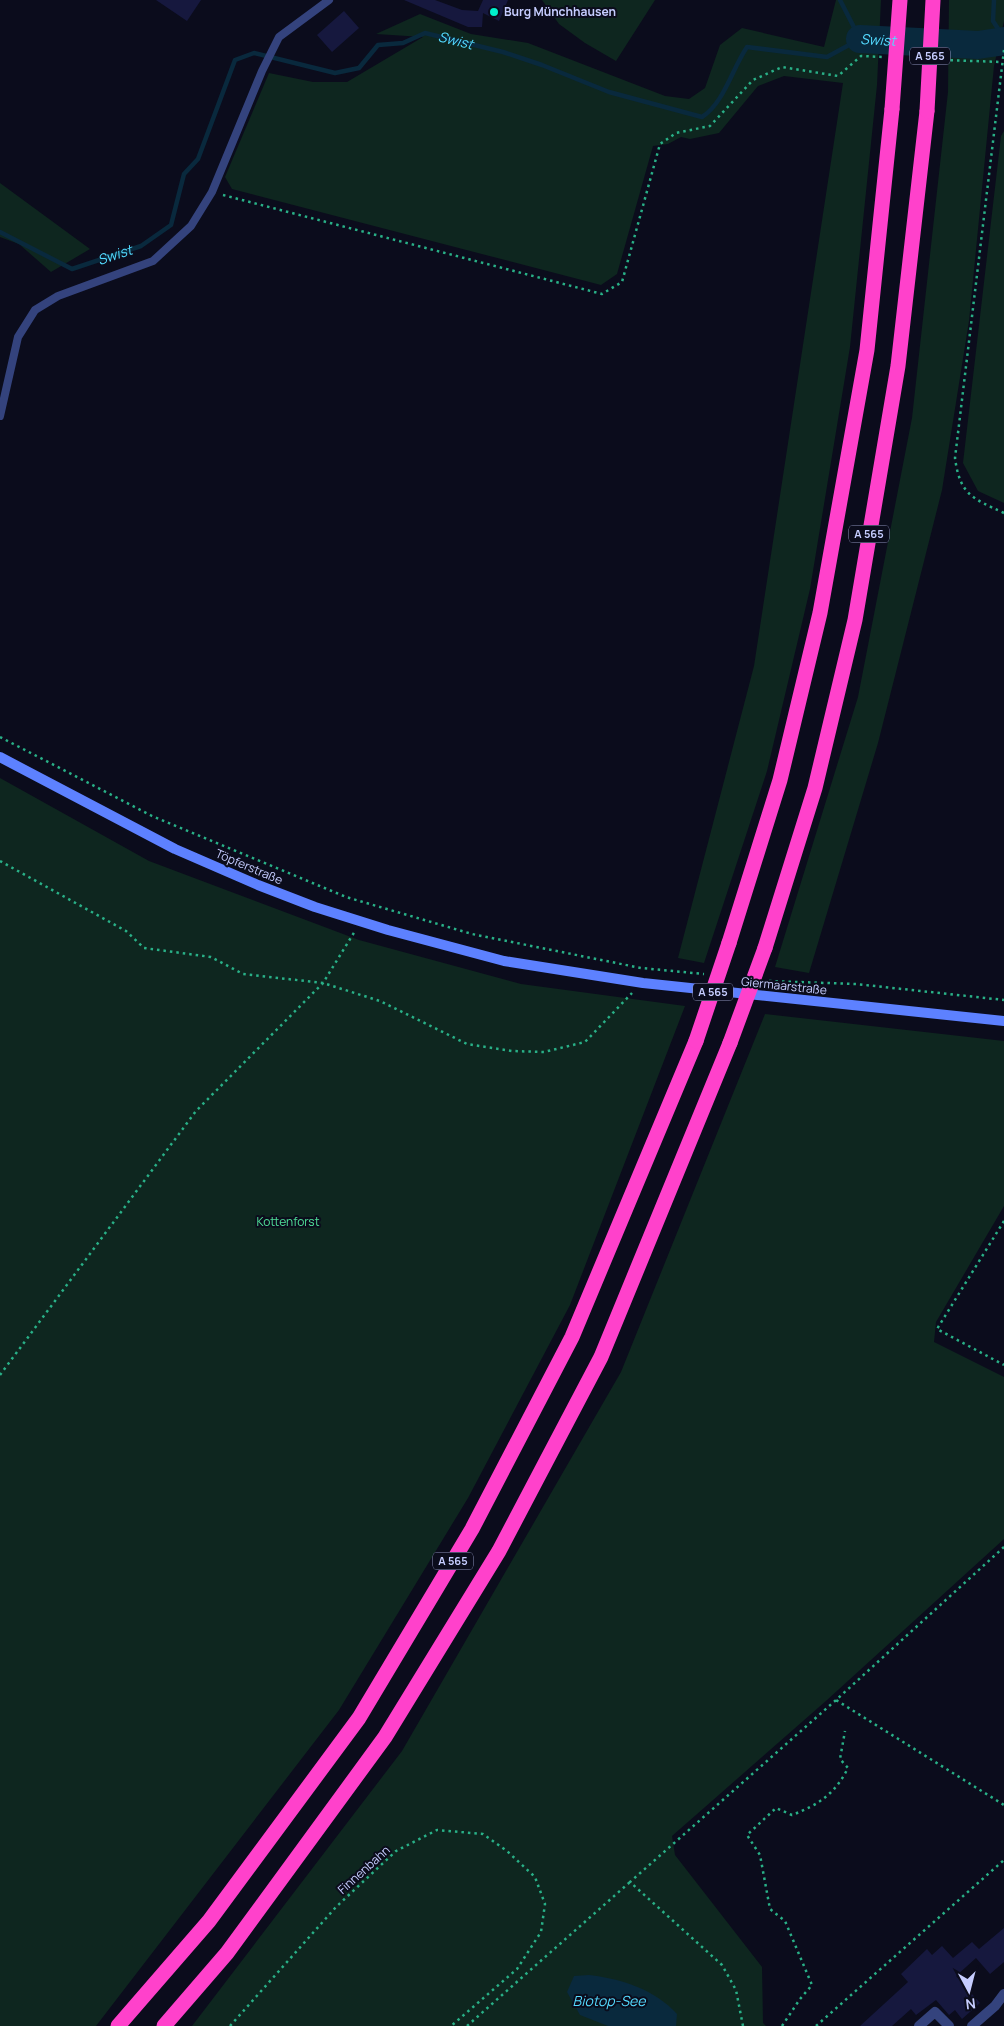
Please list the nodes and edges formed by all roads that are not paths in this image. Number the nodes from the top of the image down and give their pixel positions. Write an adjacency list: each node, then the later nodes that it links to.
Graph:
1 (329, 0): 4 (lane)
2 (900, 0): 9 (highway, A 565, bridge)
3 (933, 0): 10 (highway, A 565, bridge)
4 (0, 416)
5 (0, 758): 6 (main road, Töpferstraße)
6 (504, 960): 7 (main road, Giermaarstraße)
7 (1004, 1021)
8 (1004, 1994): 13 (street)
9 (118, 2026)
10 (164, 2026)
11 (919, 2026): 12 (street)
12 (949, 2026)
13 (972, 2026)

